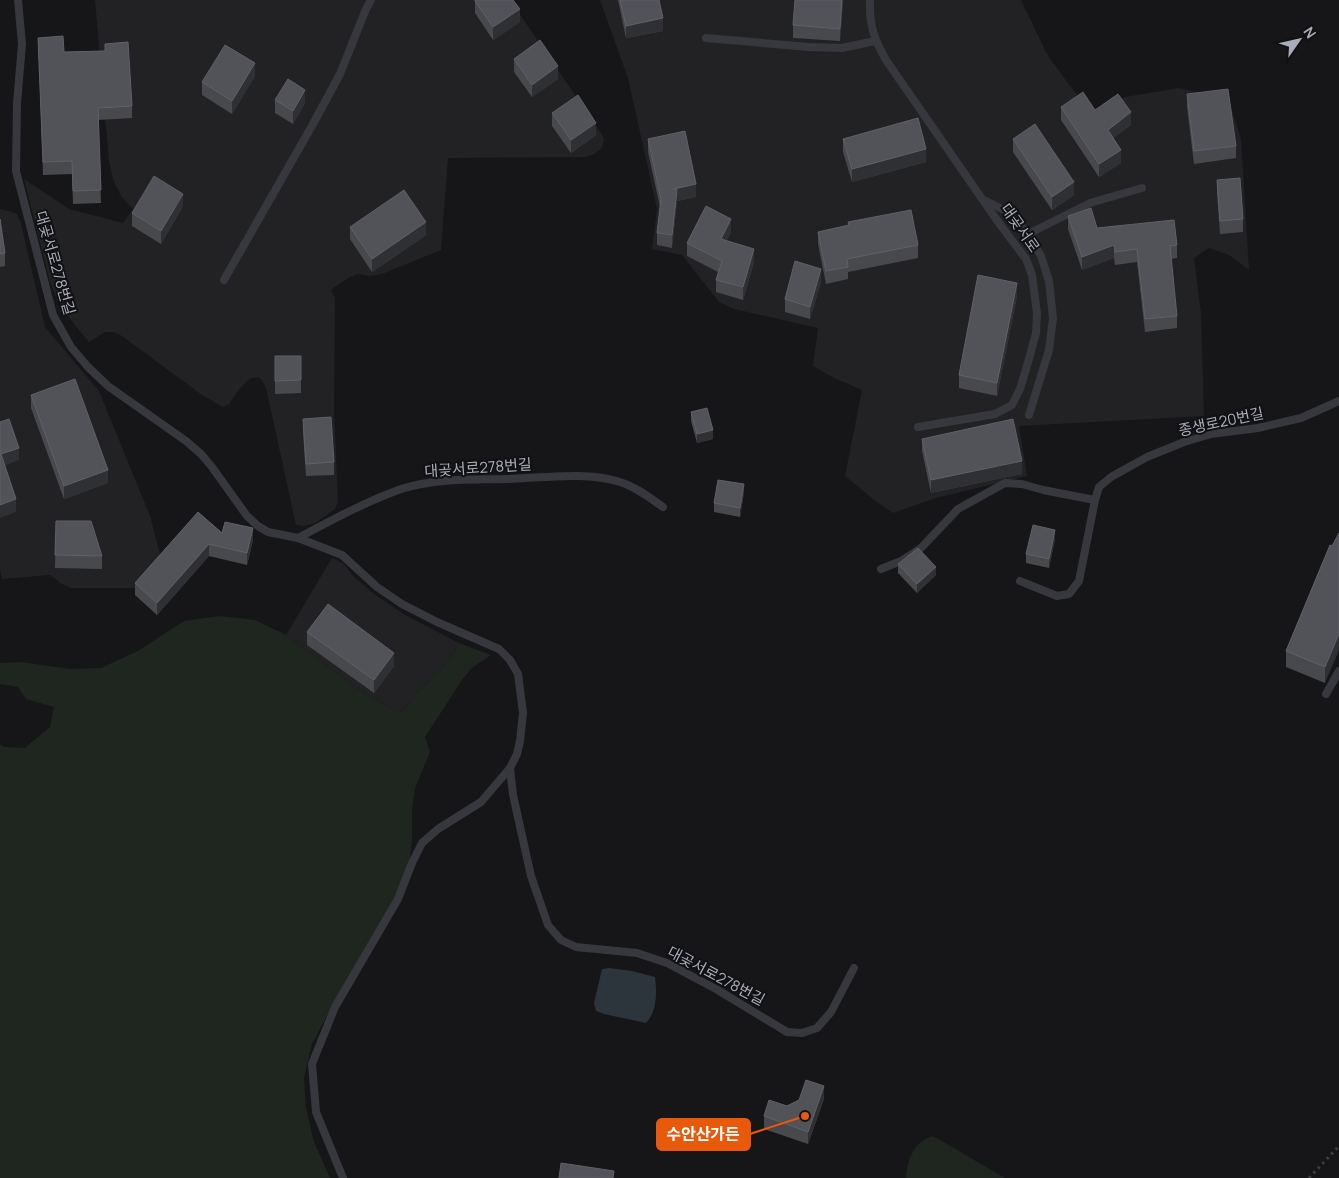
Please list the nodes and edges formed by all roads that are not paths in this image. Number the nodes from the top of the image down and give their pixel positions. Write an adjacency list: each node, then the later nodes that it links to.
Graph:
1 (18, 0): 15 (lane, 대곶서로278번길)
2 (371, 0): 9 (lane)
3 (870, 0): 5 (lane, 대곶서로)
4 (706, 38): 5 (lane)
5 (875, 41): 7 (lane, 대곶서로)
6 (1142, 188): 8 (lane)
7 (984, 201): 8 (lane); 12 (lane, 대곶서로)
8 (1028, 234): 11 (lane)
9 (224, 280)
10 (1339, 400): 13 (lane, 종생로20번길)
11 (1029, 415)
12 (918, 427)
13 (1095, 500): 16 (lane); 17 (lane, 종생로20번길)
14 (663, 507): 15 (lane, 대곶서로278번길)
15 (298, 538): 20 (lane, 대곶서로278번길)
16 (881, 569)
17 (1020, 581)
18 (1339, 671): 19 (lane)
19 (1326, 694)
20 (510, 768): 21 (lane, 대곶서로278번길); 22 (lane, 대곶서로278번길)
21 (854, 968)
22 (343, 1178)

